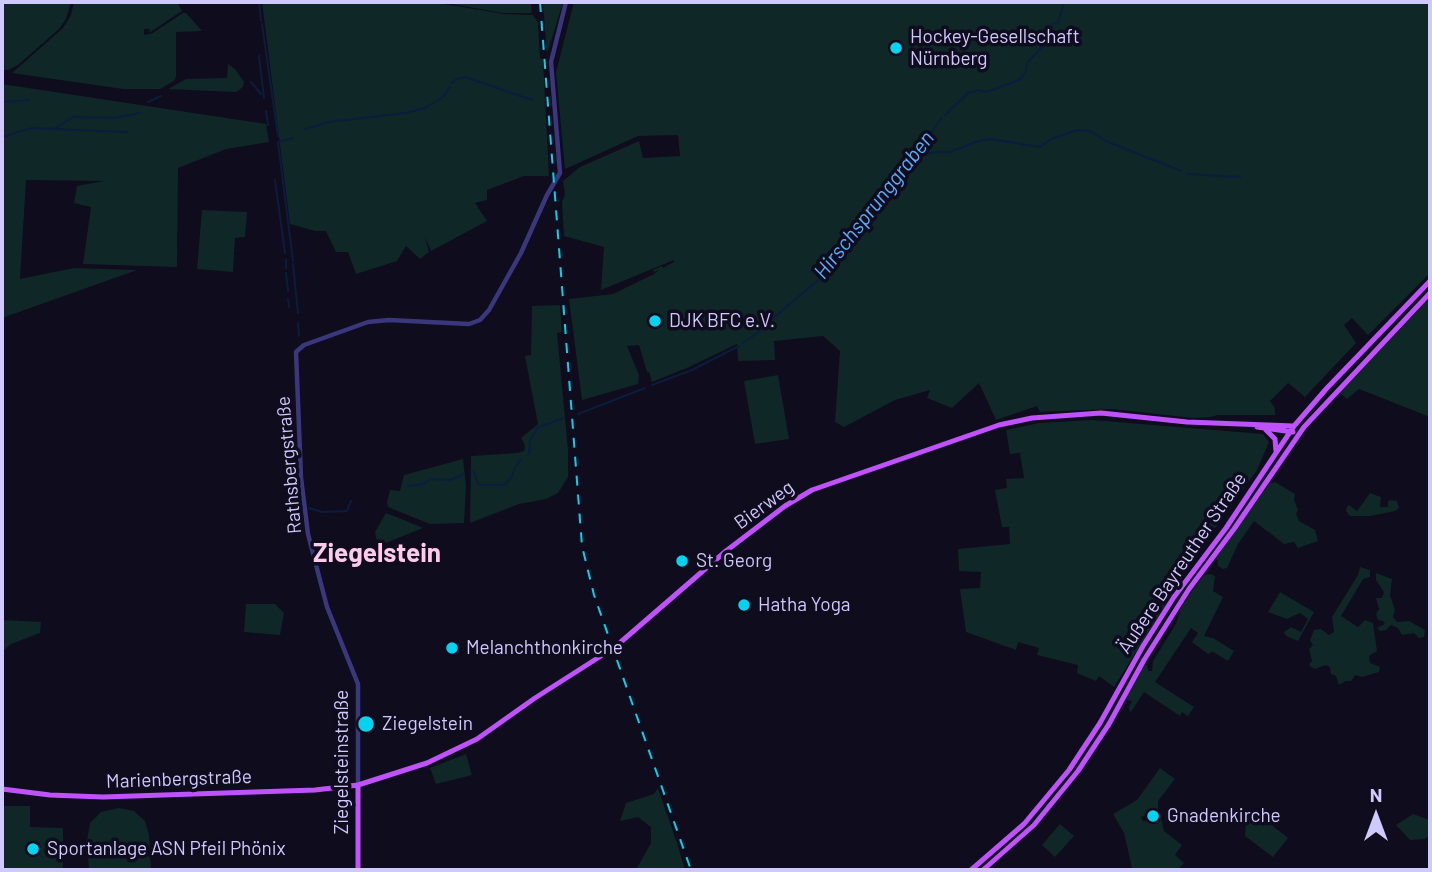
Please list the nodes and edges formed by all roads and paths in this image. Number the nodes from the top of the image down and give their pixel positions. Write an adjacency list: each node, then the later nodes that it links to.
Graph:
1 (566, 2): 9 (street, Rathsbergstraße)
2 (1430, 281): 5 (main road, Äußere Bayreuther Straße)
3 (1430, 293): 7 (main road, Äußere Bayreuther Straße)
4 (1251, 425): 5 (main road, Bierweg); 6 (main road, Bierweg); 10 (main road, Bierweg)
5 (1292, 429): 6 (main road, Bierweg); 7 (main road); 8 (main road, Äußere Bayreuther Straße)
6 (1266, 430): 8 (main road)
7 (1299, 434): 14 (main road, Äußere Bayreuther Straße)
8 (1276, 451): 13 (main road, Äußere Bayreuther Straße)
9 (348, 656): 10 (street, Ziegelsteinstraße)
10 (358, 785): 11 (main road, Marienbergstraße); 12 (main road, Ziegelsteinstraße)
11 (2, 789)
12 (358, 870)
13 (971, 870)
14 (983, 870)

